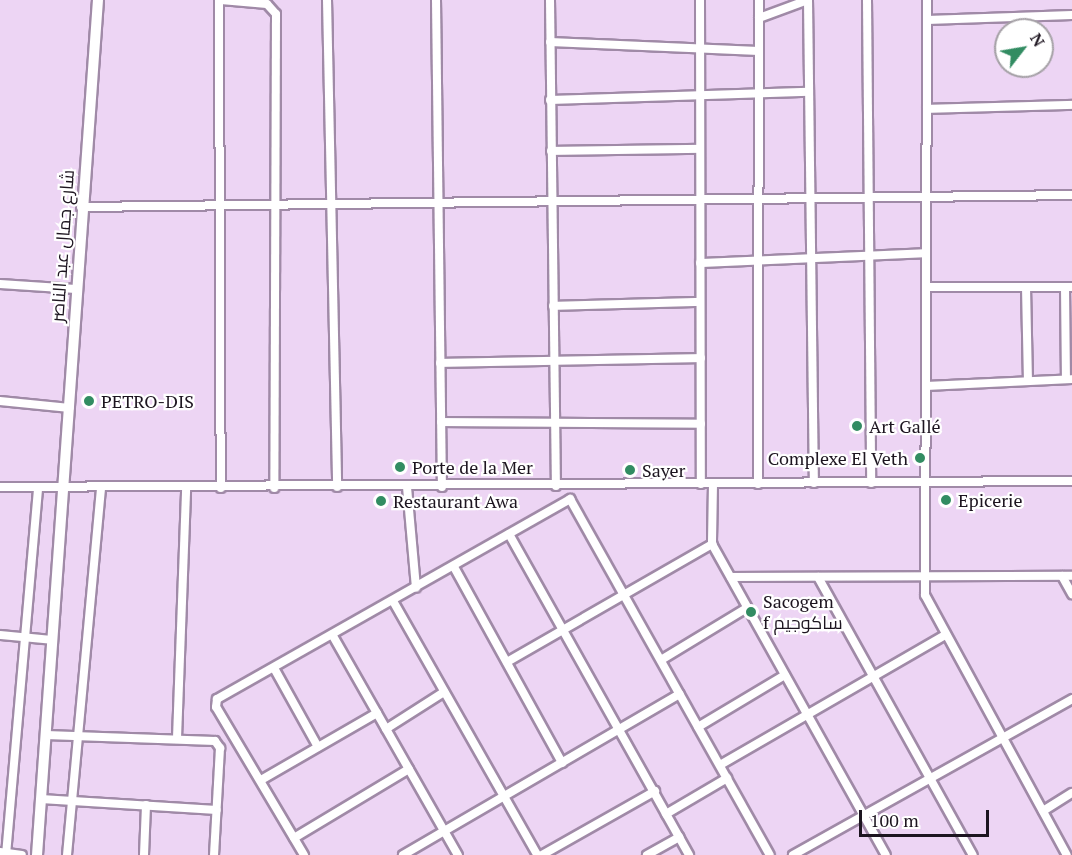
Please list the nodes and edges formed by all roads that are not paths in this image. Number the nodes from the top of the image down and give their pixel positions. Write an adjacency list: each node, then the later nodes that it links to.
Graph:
1 (220, 0): 35 (street); 36 (street)
2 (327, 0): 34 (street)
3 (436, 0): 32 (street)
4 (550, 0): 14 (street)
5 (700, 0): 16 (street)
6 (759, 0): 12 (street)
7 (808, 0): 12 (street); 17 (street)
8 (867, 0): 27 (street)
9 (927, 0): 13 (street)
10 (98, 1): 33 (main road, شارع جمال عبد الناصر)
11 (1072, 15): 13 (street)
12 (759, 18): 15 (street)
13 (927, 20): 22 (street)
14 (550, 42): 16 (street); 20 (street)
15 (759, 51): 16 (street); 18 (street)
16 (700, 53): 19 (street)
17 (809, 92): 18 (street); 28 (street)
18 (758, 95): 19 (street); 29 (street)
19 (700, 96): 20 (street); 23 (street)
20 (550, 100): 24 (street)
21 (1072, 105): 22 (street)
22 (927, 109): 26 (street)
23 (700, 149): 24 (street); 30 (street)
24 (551, 151): 31 (street)
25 (1072, 195): 26 (street)
26 (926, 196): 27 (street); 37 (street)
27 (866, 198): 28 (street); 38 (street)
28 (811, 199): 29 (street); 39 (street)
29 (757, 201): 30 (street); 40 (street)
30 (700, 202): 31 (street); 41 (street)
31 (551, 204): 32 (street); 48 (street)
32 (438, 206): 34 (street); 51 (street)
33 (81, 207): 36 (street); 46 (main road, شارع جمال عبد الناصر)
34 (331, 207): 35 (street); 70 (street)
35 (273, 208): 36 (street); 73 (street)
36 (219, 209): 72 (street)
37 (926, 253): 38 (street); 43 (street)
38 (867, 257): 39 (street); 63 (street)
39 (812, 259): 40 (street); 62 (street)
40 (757, 260): 41 (street); 66 (street)
41 (700, 263): 47 (street)
42 (0, 284): 46 (street)
43 (926, 287): 44 (street); 54 (street)
44 (1026, 287): 45 (street); 53 (street)
45 (1069, 287): 52 (street)
46 (76, 289): 56 (main road, شارع جمال عبد الناصر)
47 (700, 302): 48 (street); 49 (street)
48 (553, 306): 50 (street)
49 (701, 358): 50 (street); 59 (street)
50 (554, 361): 51 (street); 58 (street)
51 (440, 363): 57 (street)
52 (1069, 379): 53 (street)
53 (1028, 381): 54 (street)
54 (926, 386): 60 (street)
55 (0, 401): 56 (street)
56 (70, 408): 75 (main road, شارع جمال عبد الناصر)
57 (441, 422): 58 (street); 67 (street)
58 (555, 423): 59 (street); 68 (street)
59 (701, 424): 64 (street)
60 (925, 481): 61 (street); 63 (street); 81 (street)
61 (1072, 481)
62 (814, 483): 63 (street); 66 (street)
63 (871, 483)
64 (701, 484): 65 (street); 68 (street)
65 (713, 484): 66 (street); 79 (street)
66 (758, 484)
67 (442, 486): 68 (street); 71 (street)
68 (556, 486)
69 (0, 487): 74 (street)
70 (337, 487): 71 (street); 73 (street)
71 (407, 487): 86 (street)
72 (221, 488): 73 (street); 77 (street)
73 (274, 488)
74 (38, 489): 75 (street); 95 (street)
75 (64, 489): 76 (street); 96 (main road, شارع جمال عبد الناصر)
76 (101, 489): 77 (street); 111 (street)
77 (186, 489): 112 (street)
78 (509, 534): 80 (street); 88 (street); 91 (street)
79 (712, 544): 85 (street); 88 (street)
80 (454, 567): 86 (street); 98 (street)
81 (925, 576): 82 (street); 84 (street); 93 (street)
82 (1062, 576): 83 (street); 87 (street)
83 (1072, 576)
84 (818, 577): 85 (street); 101 (street)
85 (731, 578): 90 (street)
86 (416, 588): 89 (street)
87 (1072, 594)
88 (624, 595): 91 (street); 97 (street)
89 (393, 601): 94 (street); 102 (street)
90 (747, 608): 97 (street); 100 (street)
91 (565, 629): 98 (street); 109 (street)
92 (0, 635): 95 (street)
93 (945, 635): 101 (street); 113 (street)
94 (333, 636): 99 (street); 105 (street)
95 (24, 637): 96 (street); 134 (street)
96 (53, 640): 110 (main road, شارع جمال عبد الناصر)
97 (661, 660): 103 (street)
98 (507, 662): 115 (street)
99 (274, 668): 114 (street); 120 (street)
100 (785, 675): 106 (street); 107 (street)
101 (873, 676): 106 (street); 119 (street)
102 (444, 692): 108 (street); 123 (street)
103 (680, 694): 107 (street); 109 (street)
104 (1072, 699): 113 (street)
105 (377, 712): 108 (street); 114 (street)
106 (807, 715): 116 (street); 130 (street)
107 (698, 727): 116 (street)
108 (386, 729): 117 (street)
109 (620, 730): 115 (street); 121 (street)
110 (46, 735): 111 (street); 124 (main road, شارع جمال عبد الناصر)
111 (77, 736): 112 (street); 125 (street)
112 (177, 738): 127 (street)
113 (1002, 738): 119 (street); 128 (street)
114 (318, 747): 120 (street)
115 (562, 763): 123 (street)
116 (720, 765): 118 (street)
117 (409, 769): 131 (street); 133 (street)
118 (727, 778): 129 (street); 147 (street)
119 (930, 778): 130 (street); 150 (street)
120 (261, 780): 133 (street)
121 (655, 790): 129 (street); 144 (street)
122 (1072, 793): 128 (street)
123 (504, 796): 131 (street); 143 (street)
124 (41, 799): 125 (street); 136 (main road, شارع جمال عبد الناصر)
125 (71, 800): 126 (street); 137 (street)
126 (146, 805): 127 (street); 138 (street)
127 (217, 810): 139 (street)
128 (1043, 811): 151 (street)
129 (666, 814): 132 (street)
130 (864, 815): 148 (street); 149 (street)
131 (444, 831): 141 (street); 142 (street)
132 (679, 837): 145 (street); 146 (street)
133 (294, 838): 140 (street)
134 (4, 853): 135 (street)
135 (22, 855)
136 (37, 855)
137 (67, 855)
138 (144, 855)
139 (214, 855)
140 (304, 855)
141 (403, 855)
142 (458, 855)
143 (537, 855)
144 (542, 855)
145 (647, 855)
146 (689, 855)
147 (770, 855)
148 (793, 855)
149 (886, 855)
150 (973, 855)
151 (1067, 855)

